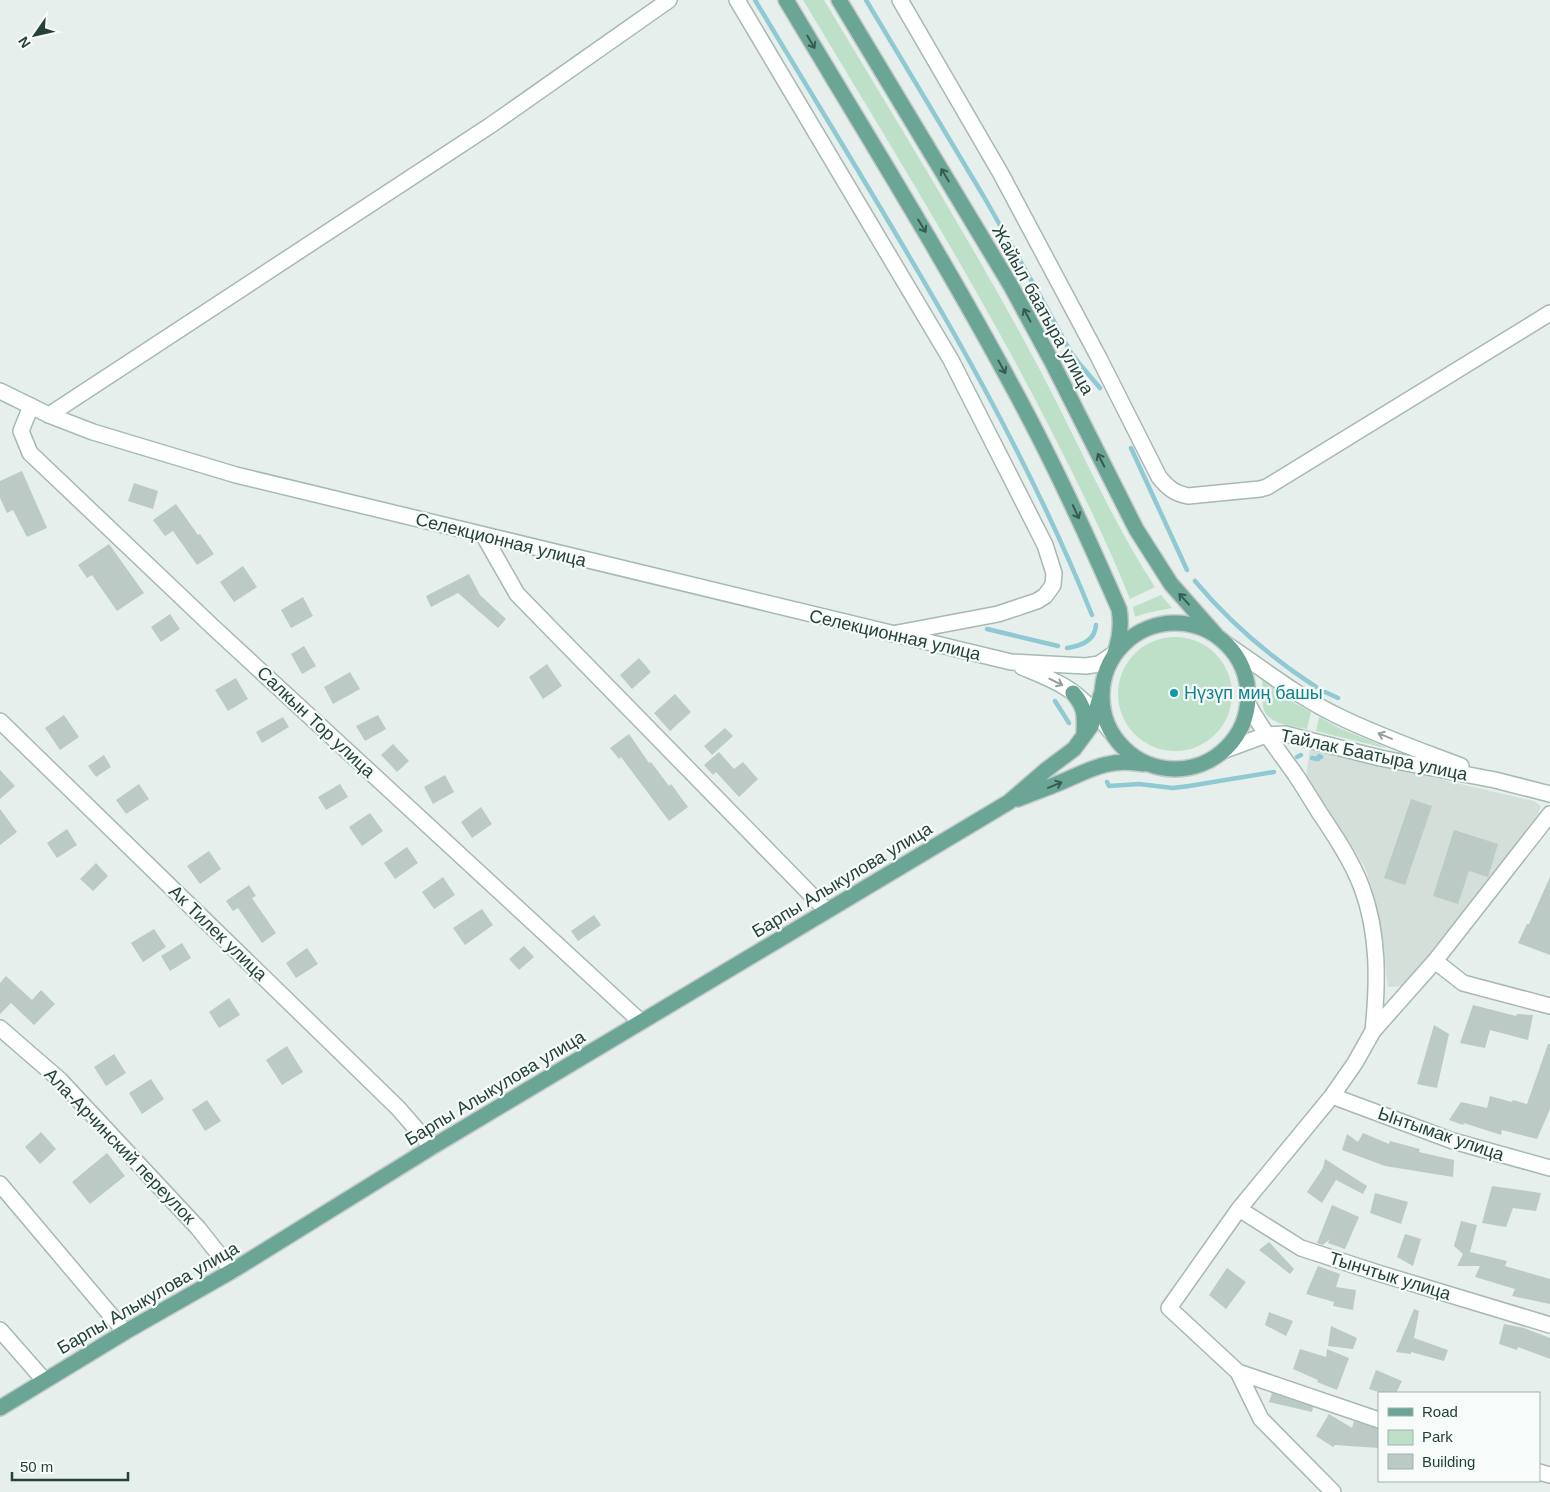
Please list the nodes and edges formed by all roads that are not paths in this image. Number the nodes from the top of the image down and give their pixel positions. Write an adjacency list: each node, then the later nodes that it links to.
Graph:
1 (669, 0): 9 (street)
2 (737, 0): 11 (street)
3 (786, 0): 13 (main road, one-way to 13)
4 (839, 0): 12 (main road, Жайыл баатыра улица, one-way to 4)
5 (900, 0): 6 (street)
6 (1550, 313)
7 (0, 391): 8 (street, Селекционная улица)
8 (31, 406): 9 (street, Селекционная улица); 32 (street, Салкын Тор улица)
9 (49, 415): 10 (street, Селекционная улица)
10 (484, 536): 11 (street, Селекционная улица); 29 (street)
11 (892, 634): 14 (street, Селекционная улица)
12 (1221, 639): 13 (main road); 17 (main road); 25 (street, Тайлак Баатыра улица, one-way to 12)
13 (1115, 653): 14 (street, Селекционная улица); 16 (main road)
14 (1011, 662): 15 (street, Селекционная улица, one-way to 15)
15 (1073, 692): 18 (street, Селекционная улица); 22 (main road)
16 (1101, 695): 18 (main road, Барпы Алыкулова улица); 20 (main road)
17 (1248, 704): 21 (street); 23 (main road)
18 (1096, 714): 20 (street, Селекционная улица); 22 (main road, Барпы Алыкулова улица)
19 (0, 721): 36 (street, Ак Тилек улица)
20 (1111, 732): 24 (main road)
21 (1266, 735): 23 (street, Тайлак Баатыра улица); 25 (street, Тайлак Баатыра улица); 34 (street)
22 (1084, 738): 27 (main road, Барпы Алыкулова улица)
23 (1225, 750): 24 (main road)
24 (1150, 765): 27 (main road, Барпы Алыкулова улица, one-way to 24)
25 (1495, 780): 26 (street, Тайлак Баатыра улица)
26 (1550, 794)
27 (1010, 802): 29 (main road, Барпы Алыкулова улица)
28 (1550, 814): 30 (street)
29 (826, 910): 32 (main road, Барпы Алыкулова улица)
30 (1435, 960): 31 (street); 34 (street)
31 (1550, 1006)
32 (641, 1022): 36 (main road, Барпы Алыкулова улица)
33 (0, 1028): 40 (street, Ала-Арчинский переулок)
34 (1373, 1031): 35 (street)
35 (1332, 1096): 37 (street, Ынтымак улица); 39 (street)
36 (432, 1147): 40 (main road, Барпы Алыкулова улица)
37 (1550, 1168)
38 (0, 1184): 43 (street)
39 (1239, 1208): 41 (street, Тынчтык улица); 44 (street)
40 (232, 1272): 43 (main road, Барпы Алыкулова улица)
41 (1550, 1325)
42 (0, 1330): 45 (street)
43 (125, 1332): 45 (main road, Барпы Алыкулова улица)
44 (1238, 1372): 47 (street); 48 (street)
45 (44, 1380): 46 (main road, Барпы Алыкулова улица)
46 (0, 1408)
47 (1378, 1420)
48 (1333, 1492)

